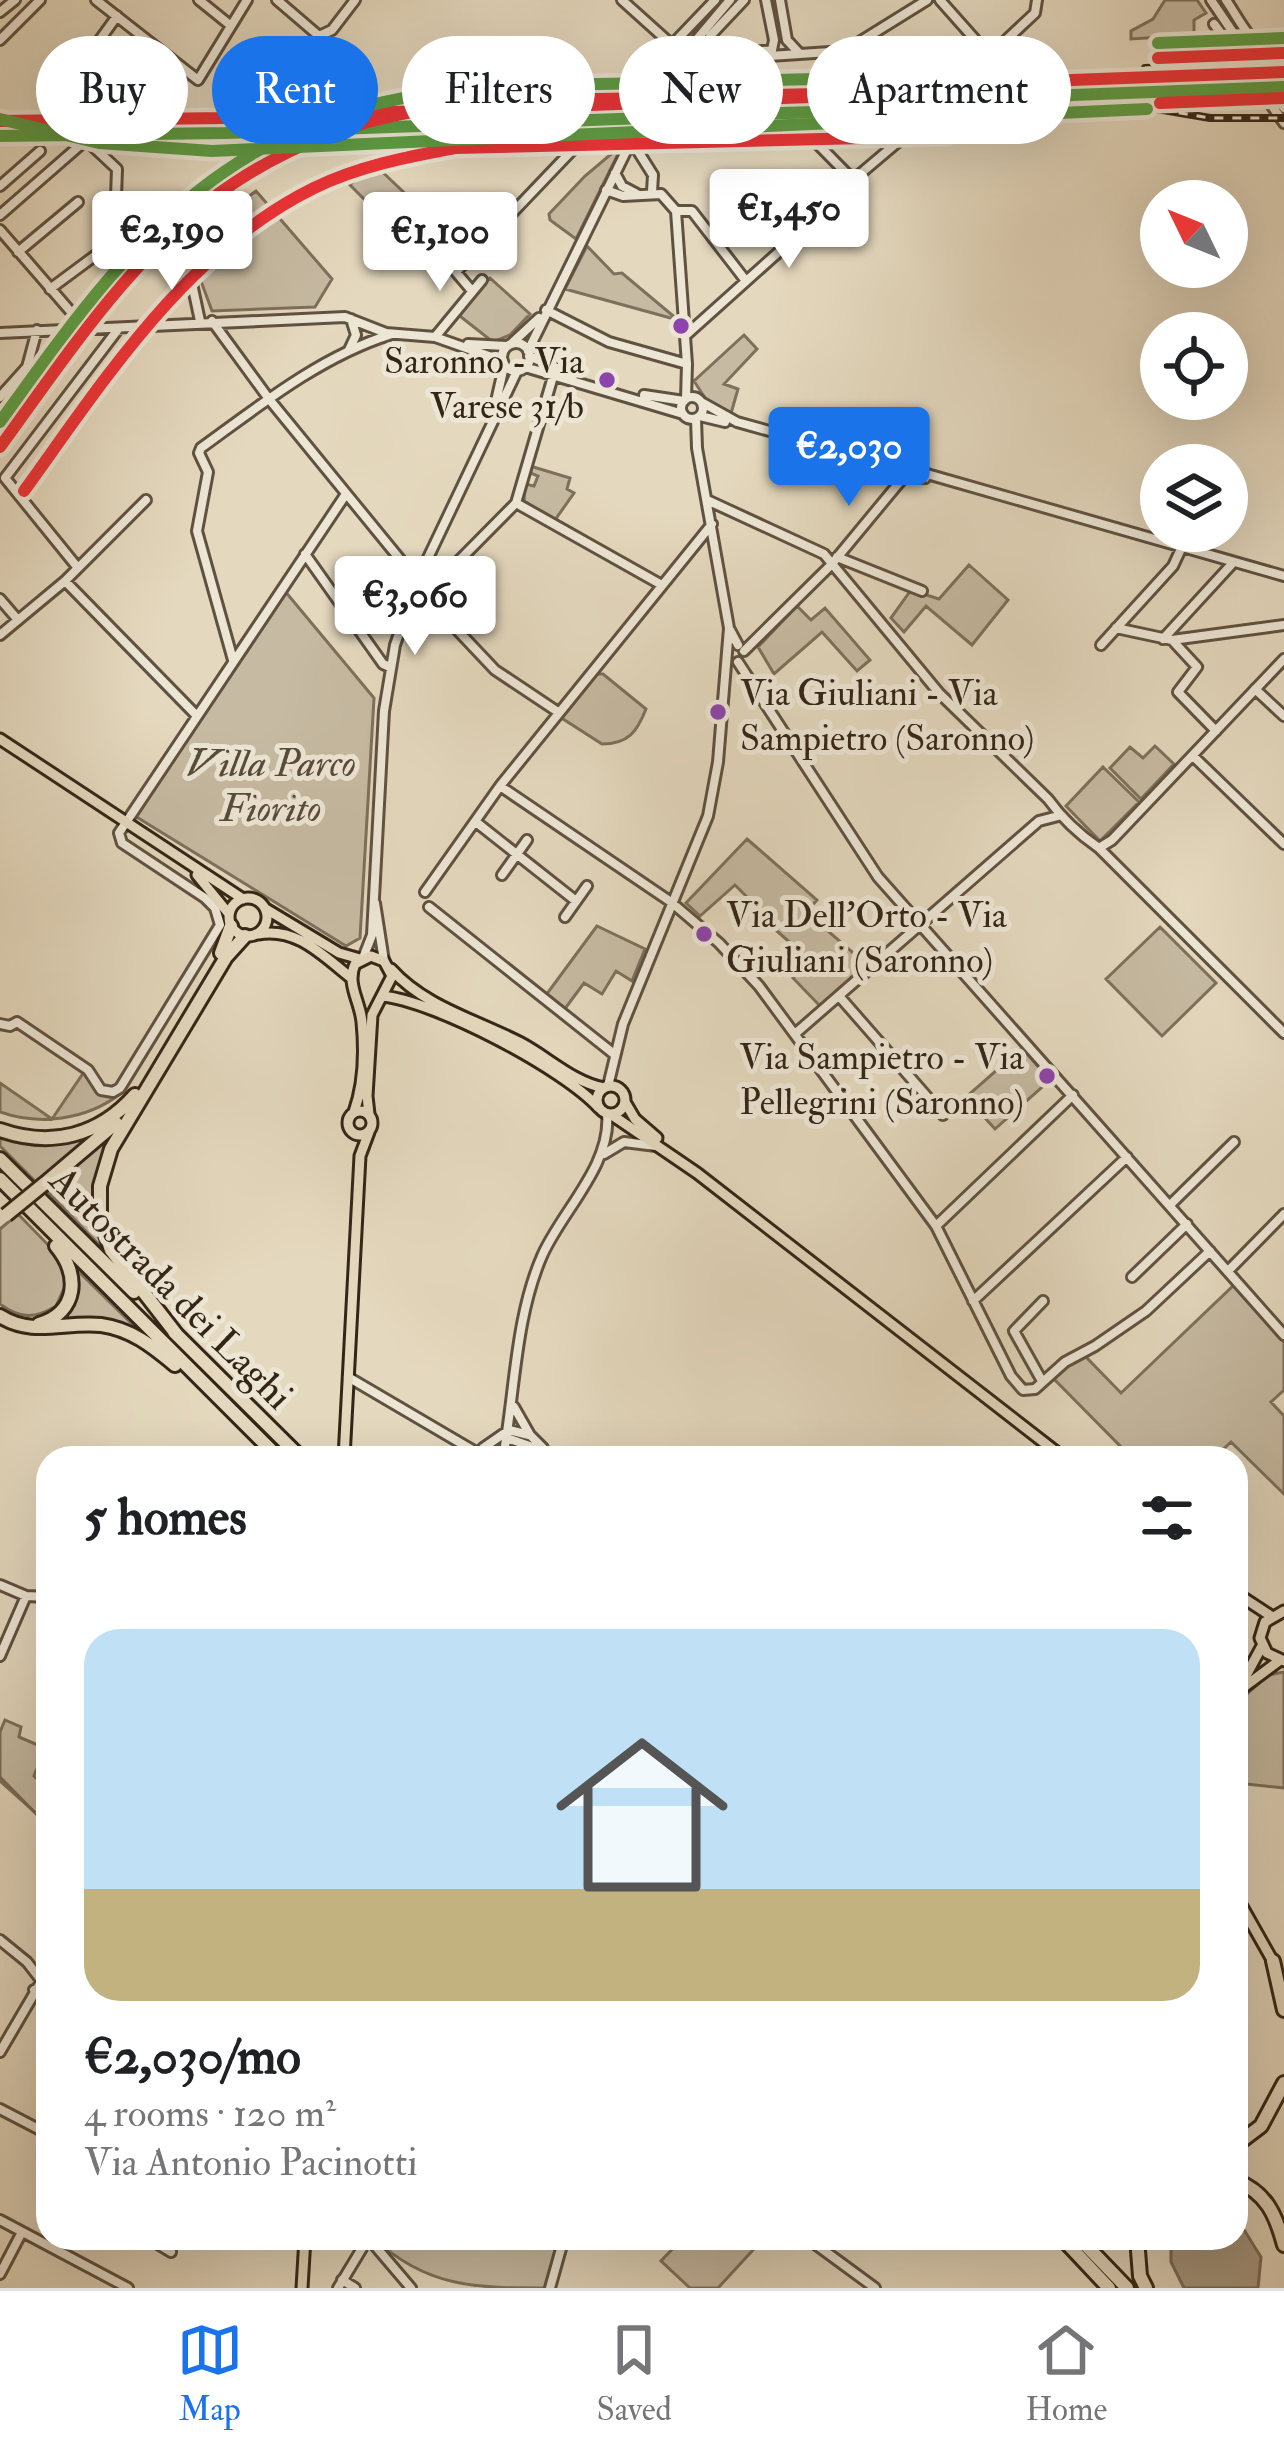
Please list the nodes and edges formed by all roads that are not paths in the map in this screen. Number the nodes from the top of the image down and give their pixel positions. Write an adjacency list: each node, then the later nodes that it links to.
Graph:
1 (15, 0): 19 (street)
2 (40, 0): 30 (street)
3 (96, 0): 20 (street)
4 (199, 0): 22 (street)
5 (247, 0): 22 (street)
6 (277, 0): 7 (street)
7 (355, 0)
8 (622, 0): 24 (street)
9 (715, 0): 25 (street)
10 (730, 0): 26 (street)
11 (744, 0): 27 (street)
12 (766, 0): 28 (street)
13 (780, 0): 32 (street)
14 (927, 0): 32 (street)
15 (940, 0): 16 (street)
16 (1037, 0)
17 (1210, 0): 35 (street)
18 (1226, 0): 31 (street)
19 (0, 12)
20 (117, 16): 22 (street); 23 (street)
21 (1214, 24): 29 (street)
22 (230, 25)
23 (103, 36)
24 (664, 36)
25 (681, 36)
26 (700, 36)
27 (710, 36)
28 (773, 36)
29 (1223, 36)
30 (0, 40)
31 (1284, 53)
32 (803, 55): 33 (street)
33 (783, 56)
34 (1267, 99): 38 (street)
35 (1284, 108)
36 (783, 120): 44 (street)
37 (600, 121): 60 (street)
38 (1284, 123)
39 (632, 144): 43 (street)
40 (637, 144): 47 (street)
41 (896, 144): 44 (street)
42 (40, 151): 45 (street)
43 (615, 173): 46 (street); 48 (street)
44 (853, 180): 58 (street)
45 (0, 186)
46 (606, 190): 48 (street); 61 (street)
47 (652, 192): 48 (street); 50 (street)
48 (639, 194)
49 (78, 202): 55 (street)
50 (676, 211): 58 (street); 72 (street)
51 (0, 215): 52 (street)
52 (139, 223): 54 (street); 59 (street)
53 (0, 230): 55 (street)
54 (172, 237)
55 (19, 252): 59 (street)
56 (181, 255): 64 (street)
57 (482, 280): 60 (street)
58 (746, 281): 72 (street)
59 (50, 289): 62 (street)
60 (472, 291): 73 (street)
61 (545, 311): 76 (street); 78 (street); 80 (street)
62 (71, 314): 67 (street); 68 (street)
63 (351, 318): 65 (street); 71 (street); 77 (street)
64 (200, 321): 65 (street); 66 (street)
65 (212, 321): 84 (street)
66 (122, 325): 67 (street); 104 (street)
67 (84, 327): 68 (street)
68 (64, 328): 69 (street)
69 (37, 330): 70 (street); 83 (street)
70 (5, 332): 75 (street)
71 (393, 334): 73 (street); 77 (street)
72 (686, 336): 80 (street)
73 (436, 337): 74 (street)
74 (459, 344): 76 (street); 79 (street)
75 (0, 345)
76 (510, 345): 78 (street); 79 (street)
77 (348, 351): 84 (street)
78 (529, 354): 81 (street); 85 (street)
79 (503, 363): 81 (street); 89 (street)
80 (687, 365): 85 (street); 86 (street)
81 (521, 369): 82 (street); 89 (street)
82 (554, 373): 87 (street); 96 (street)
83 (0, 398)
84 (269, 399): 93 (street); 120 (street)
85 (685, 400): 86 (street); 87 (street)
86 (702, 402): 88 (street); 92 (street)
87 (684, 415): 88 (street); 90 (street)
88 (698, 417): 90 (street); 92 (street)
89 (490, 425): 107 (street)
90 (697, 448): 95 (street)
91 (912, 464): 92 (street); 92 (street); 105 (street)
92 (898, 472): 98 (street); 102 (street)
93 (346, 494): 101 (street); 107 (street)
94 (146, 500): 104 (street)
95 (706, 500): 97 (street); 102 (street)
96 (516, 503): 108 (street); 110 (street)
97 (712, 524): 108 (street); 118 (street)
98 (1140, 540)
99 (1180, 552): 114 (street)
100 (1184, 552): 103 (street)
101 (305, 554): 120 (street); 121 (street)
102 (834, 561): 109 (street); 118 (street); 130 (street)
103 (1232, 565): 105 (street); 116 (street)
104 (78, 568): 106 (street)
105 (1284, 578)
106 (65, 580): 112 (street); 124 (street)
107 (417, 581): 110 (street); 121 (street)
108 (660, 584): 123 (street)
109 (922, 591)
110 (425, 595): 123 (street)
111 (0, 599): 112 (street)
112 (18, 620): 115 (street)
113 (1284, 625): 116 (street)
114 (1116, 628): 116 (street); 117 (street)
115 (0, 635)
116 (1167, 640): 126 (street)
117 (1101, 646)
118 (736, 655): 144 (street); 149 (street)
119 (1284, 659): 122 (street)
120 (233, 661): 124 (street)
121 (390, 667): 141 (street)
122 (1256, 689): 125 (street); 126 (street)
123 (558, 712): 129 (street)
124 (196, 716): 131 (street)
125 (1284, 716)
126 (1216, 731): 128 (street)
127 (0, 740): 131 (main road)
128 (1193, 756): 134 (street); 135 (street)
129 (500, 786): 132 (street); 144 (street)
130 (1058, 816): 135 (street); 149 (street)
131 (124, 822): 137 (main road); 157 (street)
132 (476, 822): 136 (street); 140 (street)
133 (527, 840): 136 (street)
134 (1282, 843)
135 (1099, 848): 158 (street)
136 (517, 855): 138 (street); 143 (street)
137 (180, 858): 142 (main road); 148 (main road)
138 (502, 875)
139 (587, 886): 143 (street)
140 (425, 892)
141 (374, 898): 151 (street); 152 (street)
142 (243, 899): 145 (main road); 148 (main road)
143 (576, 902): 147 (street)
144 (670, 902): 159 (street); 160 (street)
145 (264, 907): 150 (main road); 151 (main road)
146 (429, 907): 160 (street)
147 (565, 917)
148 (230, 920): 150 (main road); 162 (highway)
149 (920, 925): 156 (street); 163 (street)
150 (251, 935): 153 (main road); 162 (highway)
151 (362, 959): 152 (main road); 153 (main road)
152 (387, 965): 155 (main road); 161 (main road)
153 (350, 977): 154 (main road)
154 (355, 992): 155 (main road); 165 (main road)
155 (381, 996): 166 (main road); 167 (main road)
156 (839, 996): 159 (street); 168 (street)
157 (0, 1024)
158 (1282, 1026)
159 (796, 1033): 185 (street)
160 (614, 1054): 161 (street)
161 (606, 1087): 164 (main road); 166 (main road)
162 (139, 1095): 169 (highway); 183 (highway, bridge); 193 (highway)
163 (1073, 1095): 175 (street); 185 (street)
164 (626, 1102): 166 (main road); 178 (main road)
165 (354, 1112): 167 (main road); 171 (main road)
166 (606, 1113): 173 (main road); 177 (street)
167 (370, 1114): 170 (main road)
168 (944, 1115)
169 (0, 1130)
170 (369, 1132): 171 (main road); 174 (main road)
171 (353, 1133): 174 (main road)
172 (1234, 1142): 181 (street)
173 (663, 1148): 177 (street); 178 (main road)
174 (360, 1156): 195 (main road)
175 (1127, 1156): 181 (street); 189 (street)
176 (0, 1159): 193 (highway, Autostrada dei Laghi)
177 (598, 1159): 197 (street)
178 (697, 1173): 209 (main road)
179 (0, 1179): 180 (highway, Autostrada dei Laghi)
180 (14, 1194): 192 (highway); 198 (highway, Autostrada dei Laghi)
181 (1170, 1205): 184 (street)
182 (1284, 1214): 187 (street)
183 (3, 1217)
184 (1187, 1224): 186 (street); 188 (street)
185 (936, 1226): 189 (street)
186 (1210, 1251): 187 (street); 196 (street)
187 (1228, 1271): 194 (street)
188 (1132, 1277)
189 (974, 1301): 196 (street)
190 (1043, 1301): 196 (street)
191 (0, 1316): 192 (highway)
192 (24, 1326): 198 (highway)
193 (177, 1335): 202 (highway, Autostrada dei Laghi)
194 (1284, 1335)
195 (349, 1377): 203 (main road); 204 (street)
196 (1042, 1381)
197 (513, 1405): 199 (street); 200 (street)
198 (231, 1411): 201 (highway, Autostrada dei Laghi)
199 (508, 1434): 200 (street); 205 (street); 206 (street); 207 (street)
200 (530, 1436): 208 (street)
201 (266, 1446)
202 (289, 1446)
203 (345, 1446)
204 (466, 1446)
205 (495, 1446)
206 (505, 1446)
207 (537, 1446)
208 (541, 1446)
209 (1049, 1446)
210 (0, 1586): 211 (street)
211 (26, 1596): 212 (street); 219 (street)
212 (36, 1596)
213 (1248, 1601): 216 (main road)
214 (1248, 1609): 217 (main road)
215 (1284, 1611): 216 (main road)
216 (1271, 1616): 217 (main road)
217 (1261, 1629): 218 (main road)
218 (1262, 1646): 220 (main road); 221 (main road)
219 (0, 1656)
220 (1282, 1661): 222 (main road)
221 (1248, 1671)
222 (1248, 1685)
223 (1248, 1917): 225 (main road)
224 (0, 1940): 226 (street)
225 (1273, 1961): 228 (main road); 231 (highway)
226 (36, 1974)
227 (36, 1987): 229 (street)
228 (1284, 1989)
229 (34, 1990): 230 (street); 232 (street)
230 (36, 1992)
231 (1284, 2009)
232 (0, 2052)
233 (1284, 2083): 236 (highway)
234 (0, 2109): 235 (street)
235 (36, 2128)
236 (1248, 2136)
237 (1248, 2189): 241 (highway)
238 (0, 2220): 239 (street)
239 (22, 2232): 240 (street); 254 (street)
240 (36, 2237)
241 (1284, 2245)
242 (65, 2250): 257 (street)
243 (168, 2250): 253 (street)
244 (304, 2250): 258 (main road)
245 (363, 2250): 255 (street)
246 (379, 2250): 256 (street)
247 (561, 2250): 261 (street)
248 (823, 2250): 262 (street)
249 (1076, 2250): 263 (highway)
250 (1077, 2250): 264 (highway)
251 (1081, 2250): 265 (highway)
252 (1138, 2250): 266 (highway)
253 (171, 2252)
254 (0, 2274)
255 (340, 2284): 259 (street)
256 (401, 2284): 260 (street)
257 (128, 2288)
258 (302, 2288)
259 (355, 2288)
260 (411, 2288)
261 (550, 2288)
262 (875, 2288)
263 (1099, 2288)
264 (1109, 2288)
265 (1126, 2288)
266 (1146, 2288)

